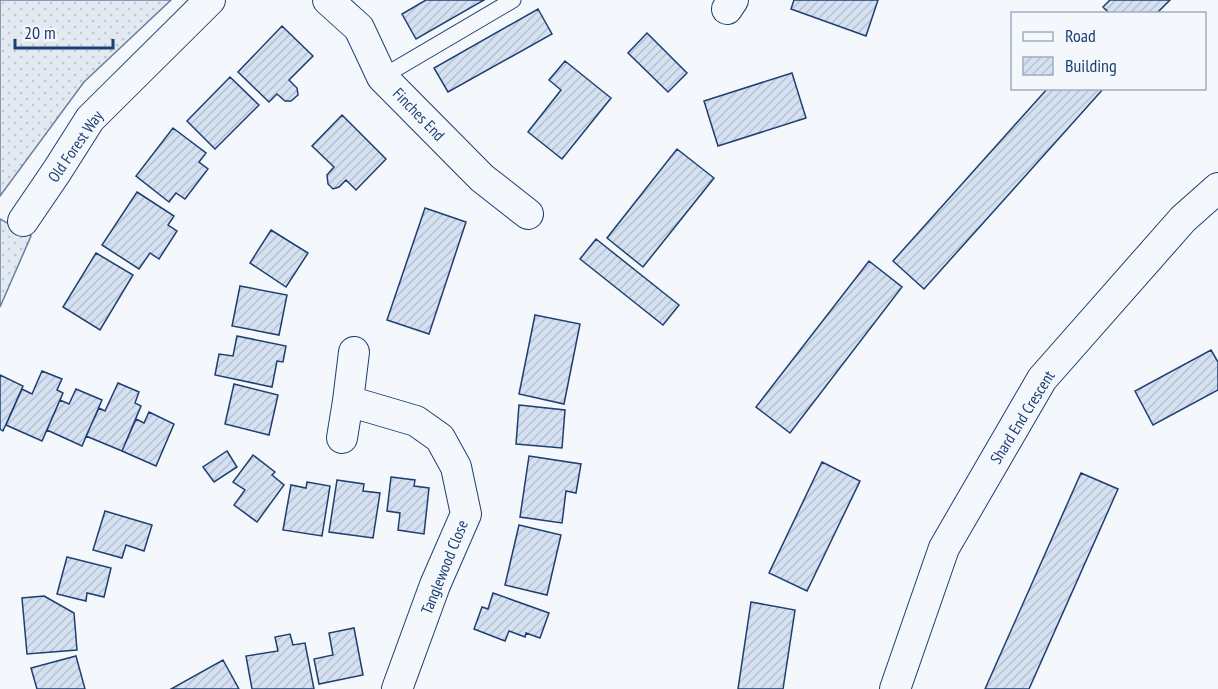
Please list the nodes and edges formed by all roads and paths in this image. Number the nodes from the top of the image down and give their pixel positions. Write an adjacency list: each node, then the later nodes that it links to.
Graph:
1 (210, 0): 7 (street, Old Forest Way)
2 (328, 0): 4 (street, Finches End)
3 (513, 0): 4 (lane)
4 (382, 77): 6 (street, Finches End)
5 (1218, 188): 12 (street, Shard End Crescent)
6 (528, 214)
7 (23, 220)
8 (354, 352): 9 (street)
9 (348, 401): 10 (street); 11 (street, Tanglewood Close)
10 (342, 438)
11 (397, 689)
12 (895, 689)

